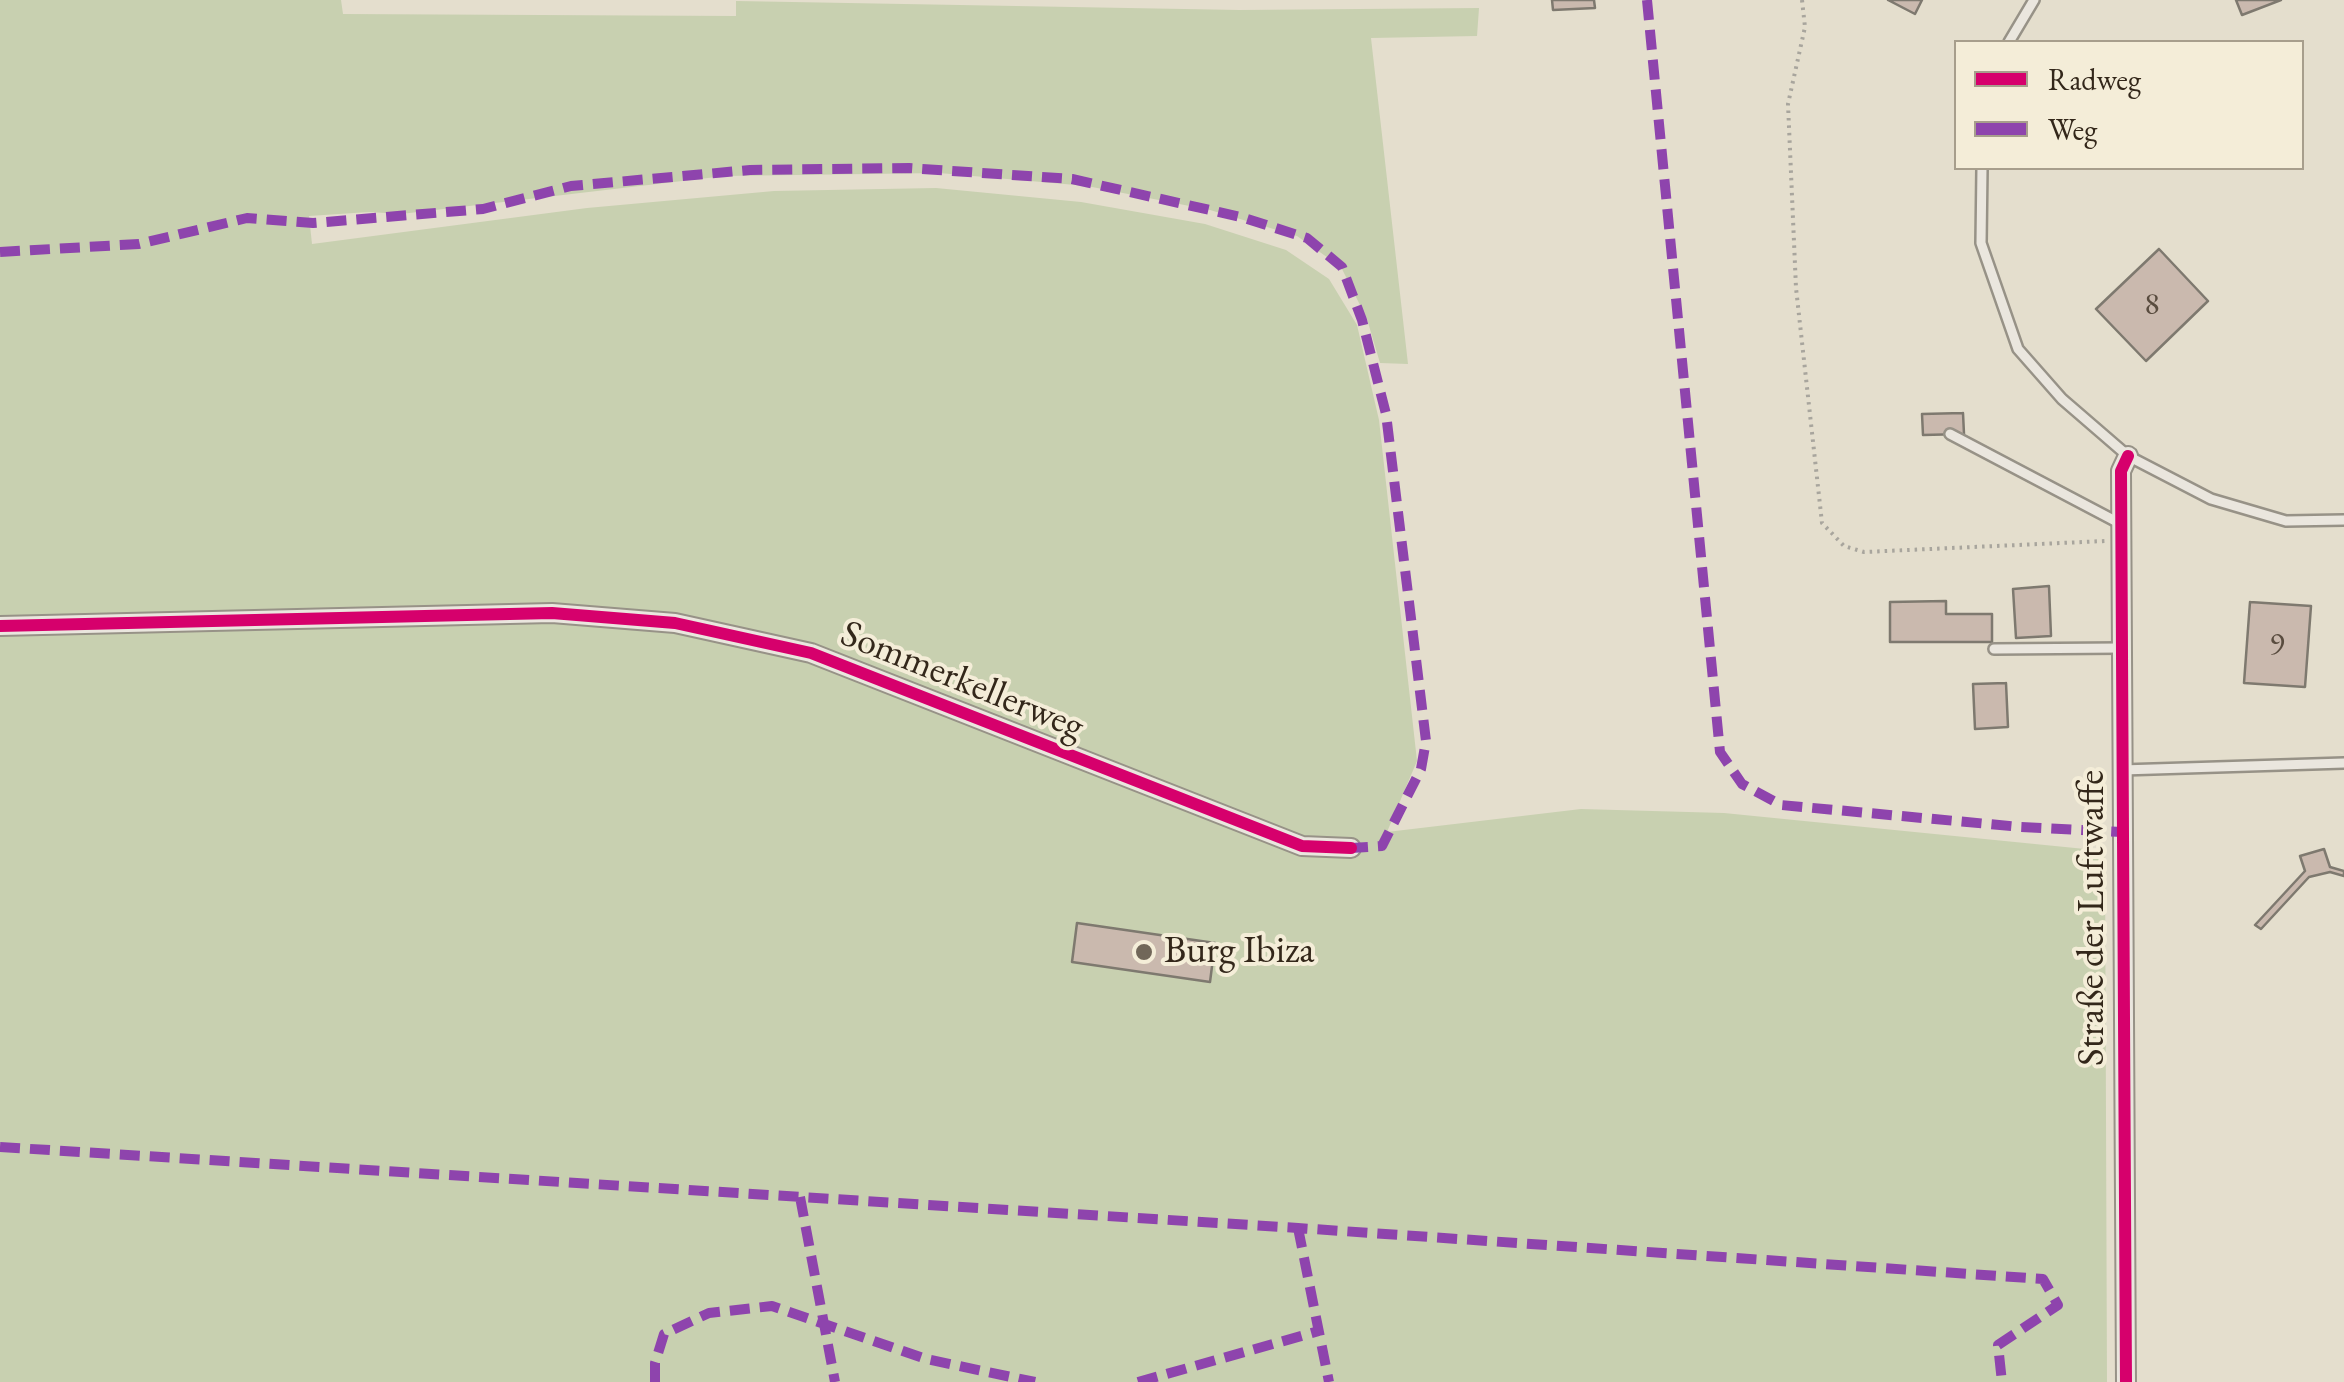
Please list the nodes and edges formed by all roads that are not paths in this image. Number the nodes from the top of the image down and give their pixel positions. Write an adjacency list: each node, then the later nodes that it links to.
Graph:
1 (2034, 0): 2 (lane)
2 (2010, 40)
3 (1982, 170): 5 (lane)
4 (1950, 434): 7 (lane)
5 (2128, 456): 6 (lane); 7 (street, Straße der Luftwaffe)
6 (2344, 520)
7 (2121, 532): 9 (street, Straße der Luftwaffe)
8 (0, 626): 13 (street, Sommerkellerweg)
9 (2122, 648): 10 (lane); 12 (street, Straße der Luftwaffe)
10 (1994, 649)
11 (2344, 764): 12 (lane)
12 (2122, 770): 14 (street, Straße der Luftwaffe)
13 (1351, 848)
14 (2126, 1382)

